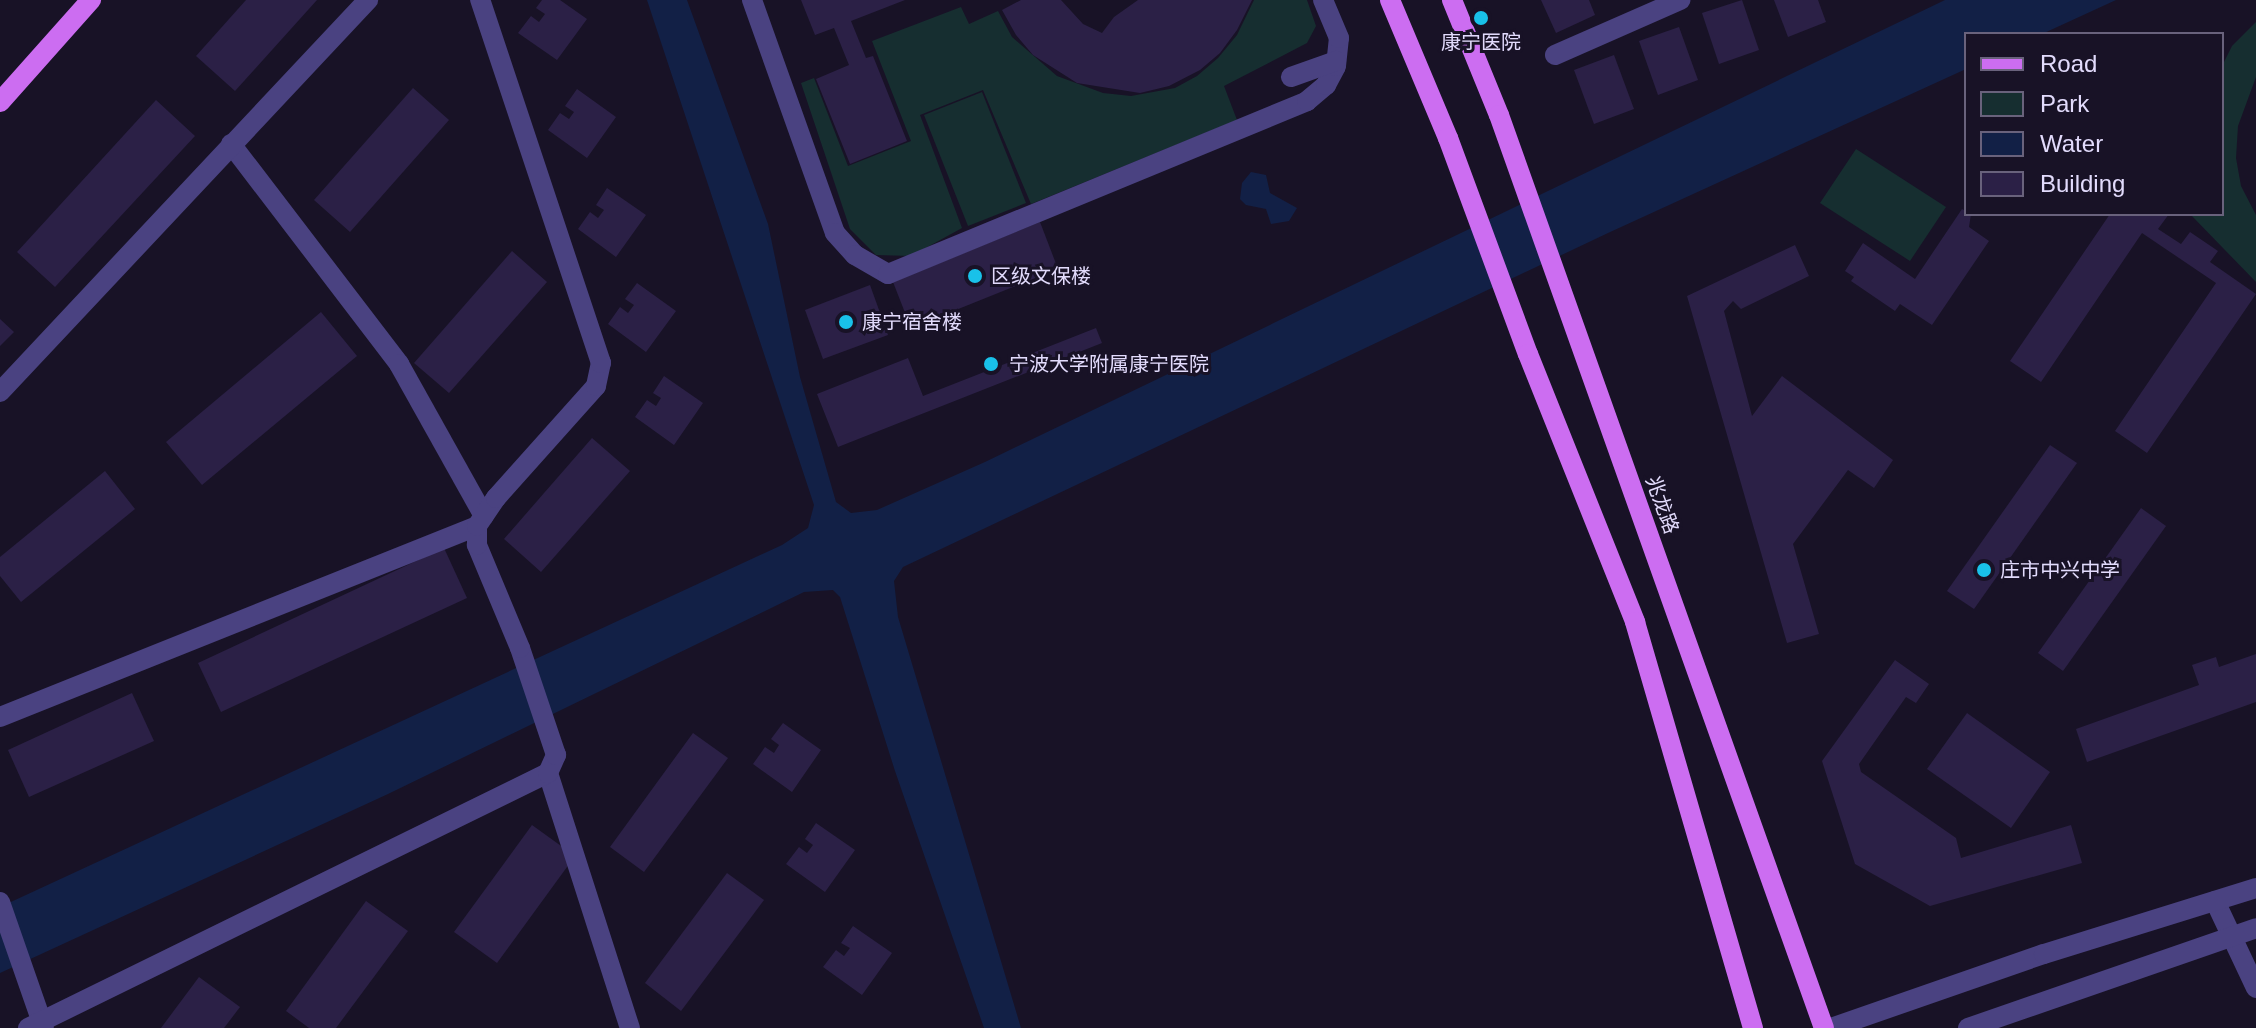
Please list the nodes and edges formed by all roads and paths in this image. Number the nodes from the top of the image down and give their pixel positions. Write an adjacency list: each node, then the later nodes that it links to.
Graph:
1 (91, 0): 12 (main road)
2 (368, 0): 13 (street)
3 (480, 0): 15 (street)
4 (752, 0): 10 (street)
5 (1323, 0): 10 (street)
6 (1390, 0): 26 (main road)
7 (1452, 0): 27 (main road, 兆龙路)
8 (1680, 0): 9 (street)
9 (1555, 55)
10 (1336, 61): 11 (street)
11 (1291, 77)
12 (0, 102)
13 (231, 144): 14 (street); 15 (street)
14 (0, 392)
15 (480, 521): 16 (street); 17 (street)
16 (0, 717)
17 (548, 773): 24 (street); 25 (street)
18 (2256, 888): 19 (street)
19 (2215, 901): 22 (street); 28 (street)
20 (0, 902): 24 (street)
21 (2256, 928): 22 (street)
22 (2232, 936): 23 (street); 29 (street)
23 (2256, 988)
24 (38, 1026)
25 (630, 1028)
26 (1753, 1028)
27 (1824, 1028)
28 (1831, 1028)
29 (1968, 1028)

